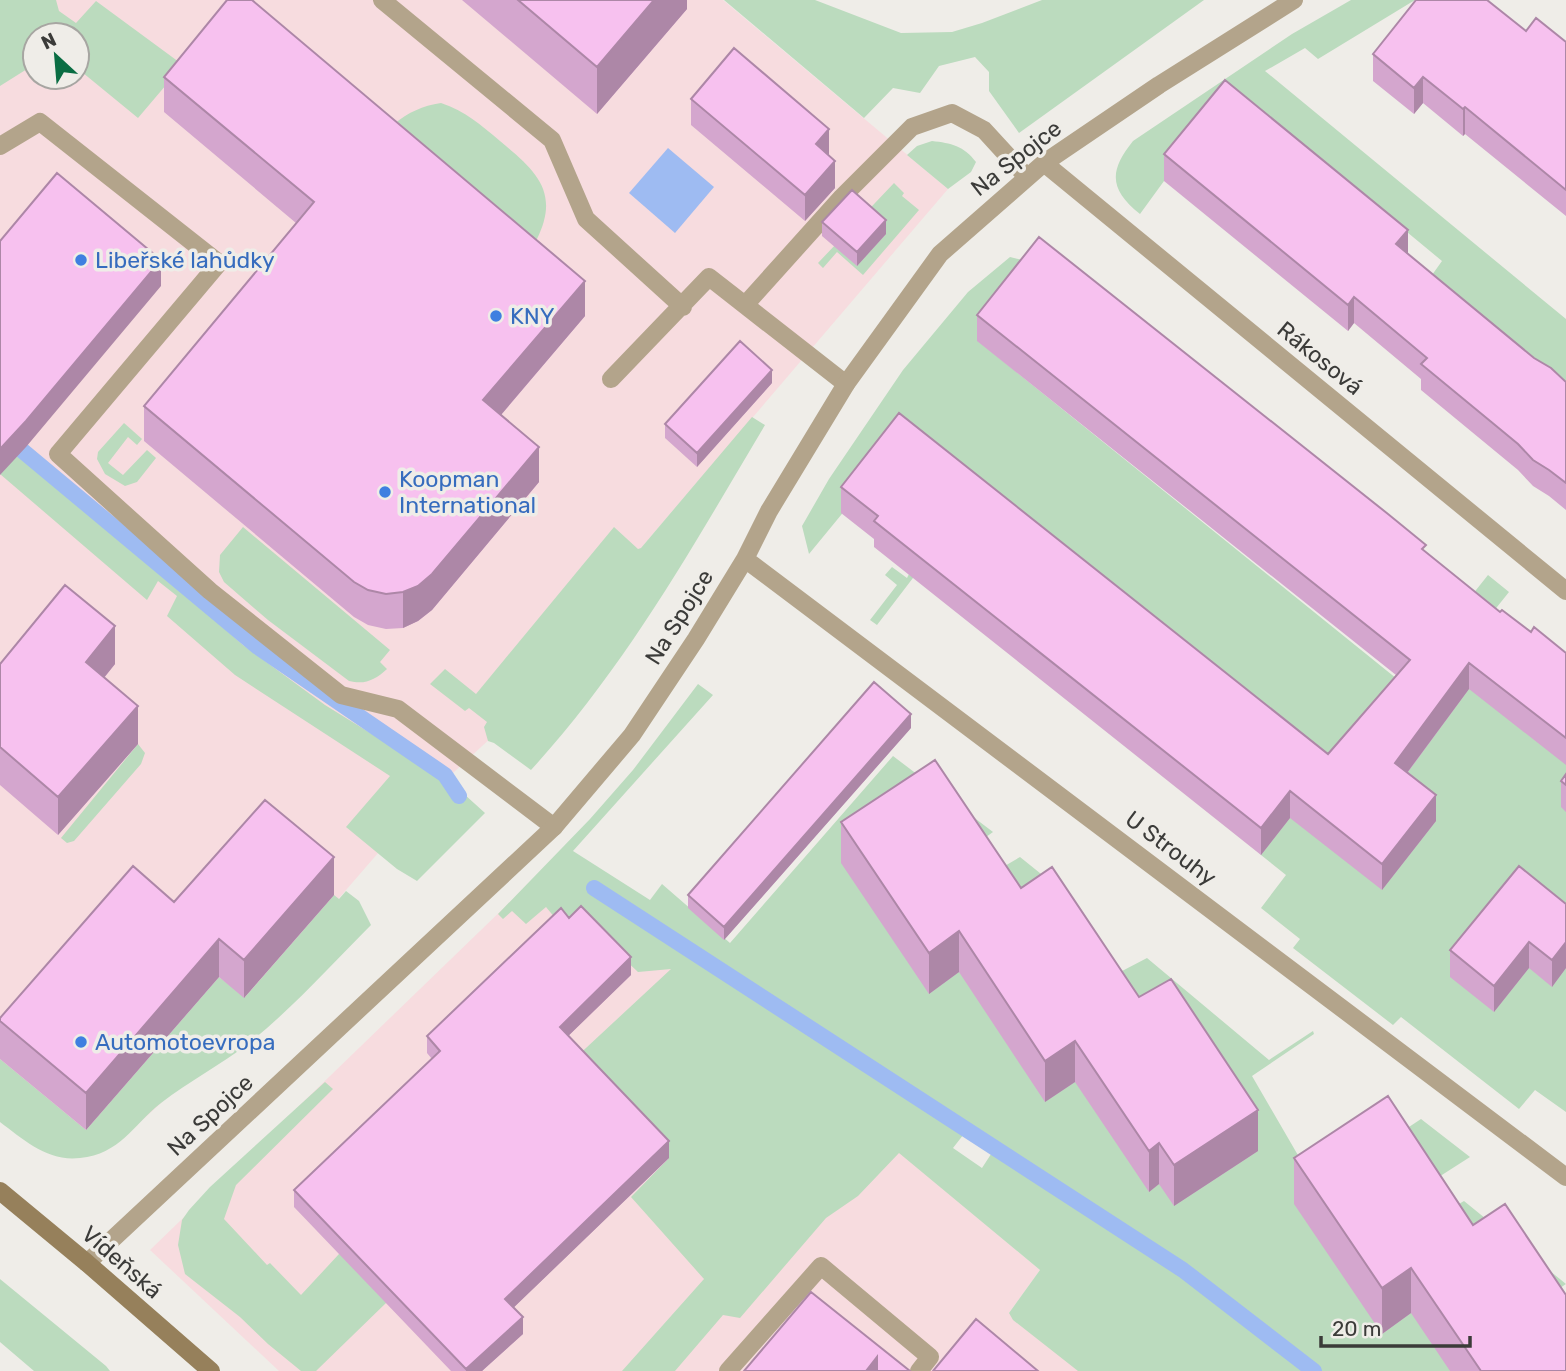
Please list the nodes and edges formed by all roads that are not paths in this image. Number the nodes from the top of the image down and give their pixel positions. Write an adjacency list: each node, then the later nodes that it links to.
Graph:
1 (382, 0): 7 (street)
2 (1294, 0): 4 (street, Na Spojce)
3 (0, 146): 12 (street)
4 (1044, 163): 5 (street, Na Spojce); 11 (street, Rákosová)
5 (1027, 177): 6 (street); 9 (street, Na Spojce)
6 (745, 305): 7 (street); 9 (street)
7 (682, 307): 8 (street)
8 (611, 379)
9 (846, 384): 10 (street, Na Spojce)
10 (745, 559): 12 (street, Na Spojce); 13 (street, U Strouhy)
11 (1566, 591)
12 (554, 827): 15 (street, Na Spojce)
13 (1566, 1177)
14 (0, 1191): 15 (main road, Vídeňská)
15 (87, 1262): 16 (main road, Vídeňská)
16 (211, 1371)
17 (728, 1371): 18 (street)
18 (919, 1371)

